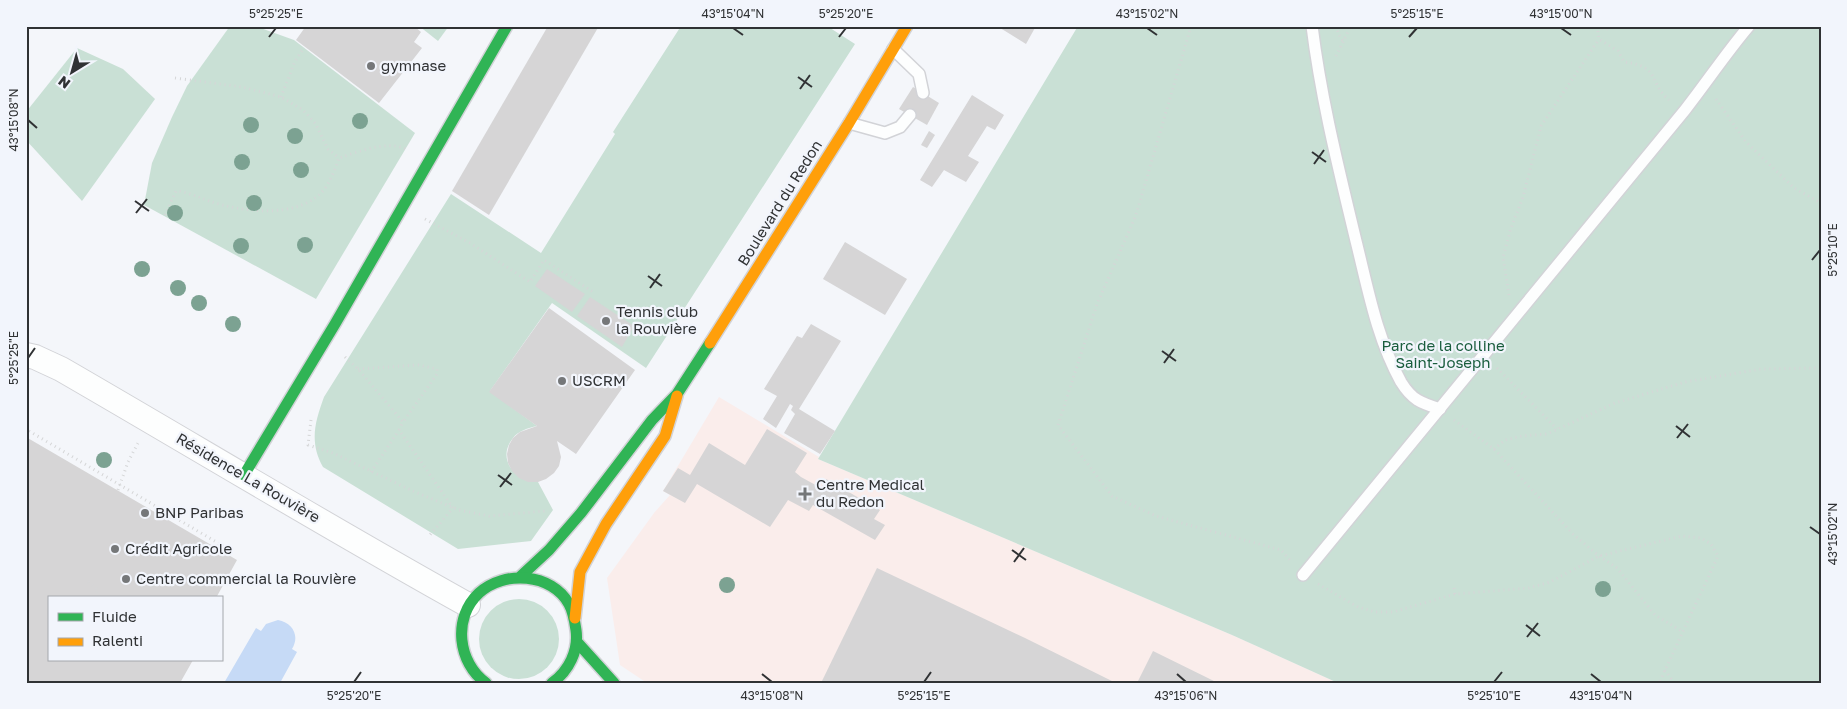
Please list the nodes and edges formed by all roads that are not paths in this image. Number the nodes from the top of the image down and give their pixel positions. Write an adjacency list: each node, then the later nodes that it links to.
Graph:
1 (507, 26): 12 (street)
2 (907, 26): 5 (street, Boulevard du Redon)
3 (1312, 26): 11 (lane)
4 (1749, 26): 11 (lane)
5 (893, 50): 6 (lane); 8 (street, Boulevard du Redon)
6 (923, 93)
7 (910, 116): 8 (lane)
8 (849, 123): 10 (street, Boulevard du Redon)
9 (26, 355): 12 (street, Résidence La Rouvière)
10 (677, 394): 14 (street, Boulevard du Redon); 16 (street, Boulevard du Redon)
11 (1440, 409): 13 (lane)
12 (244, 475): 15 (street, Résidence La Rouvière)
13 (1303, 575)
14 (521, 576): 15 (street); 16 (street)
15 (468, 605): 18 (street)
16 (575, 618): 17 (street)
17 (577, 642): 21 (street); 22 (street)
18 (468, 664): 19 (street); 20 (street)
19 (462, 676)
20 (486, 683)
21 (552, 683)
22 (614, 683)

